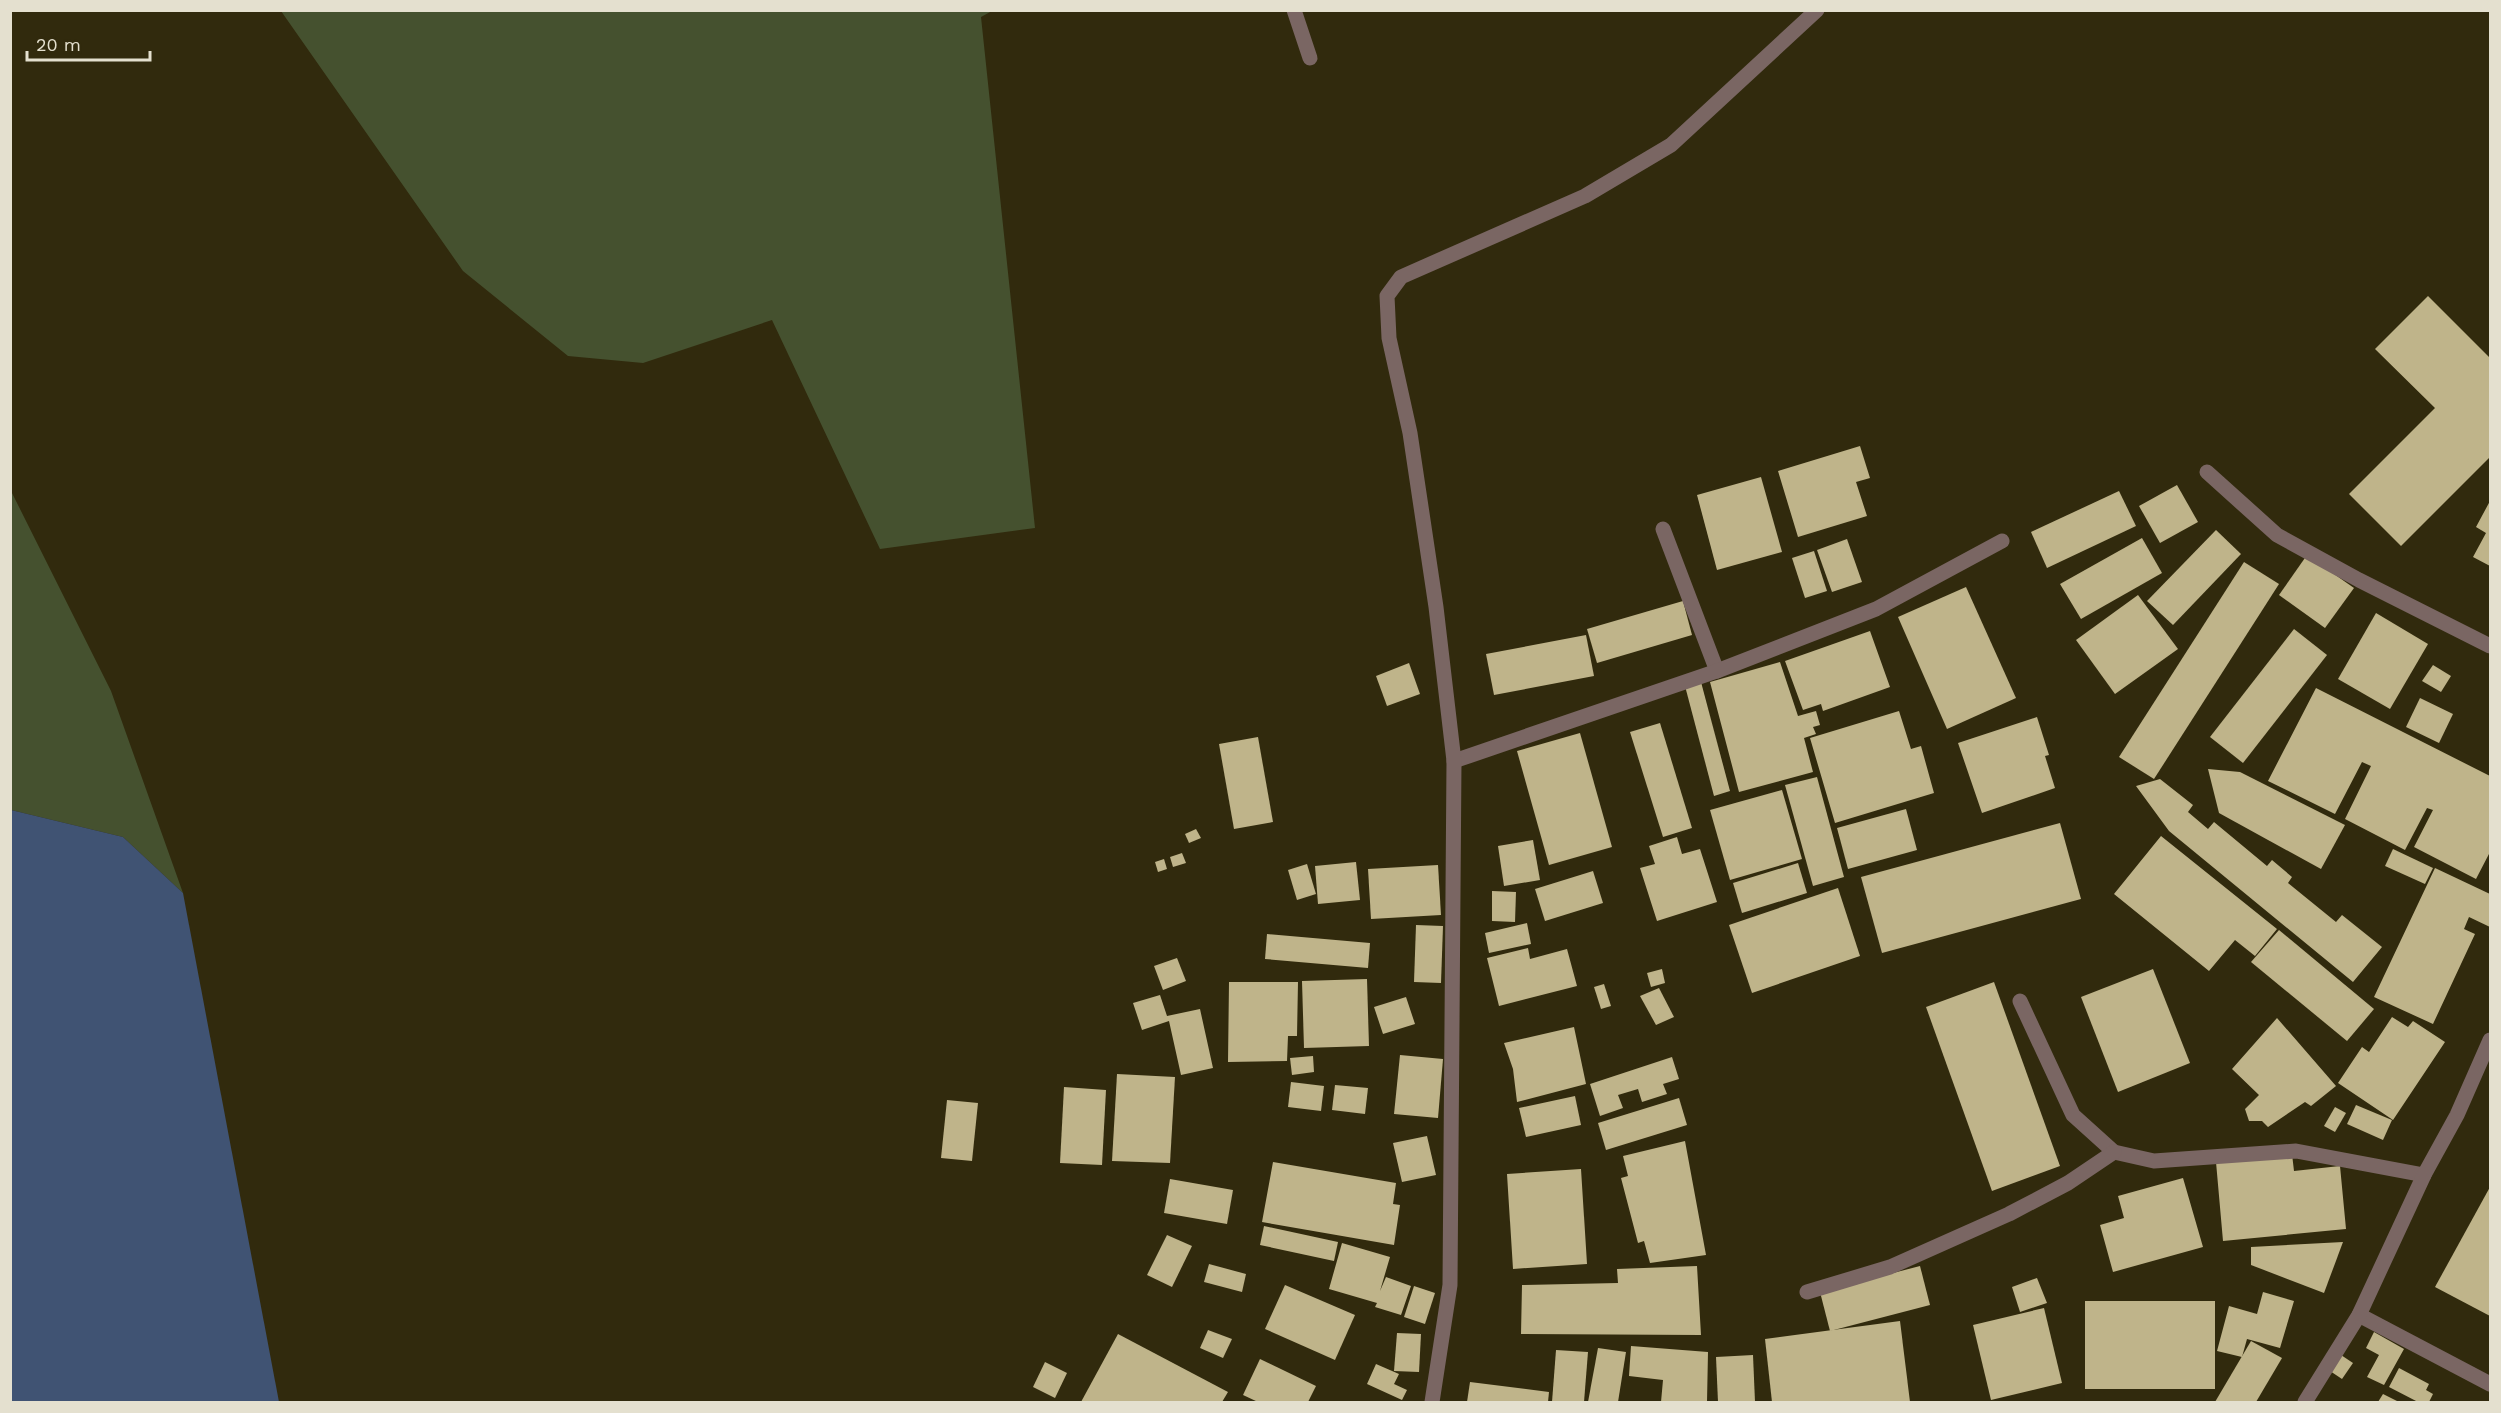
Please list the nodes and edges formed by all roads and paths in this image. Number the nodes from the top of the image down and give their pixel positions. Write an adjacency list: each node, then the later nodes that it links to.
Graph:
1 (1294, 10): 3 (street)
2 (1817, 10): 9 (street)
3 (1310, 58)
4 (2207, 472): 7 (street)
5 (1663, 529): 8 (street)
6 (2002, 541): 8 (street)
7 (2490, 646)
8 (1717, 671): 9 (street)
9 (1454, 761): 17 (street)
10 (2020, 1001): 12 (street)
11 (2490, 1040): 13 (street)
12 (2114, 1152): 13 (street); 14 (street)
13 (2424, 1175): 15 (street)
14 (1807, 1292)
15 (2359, 1315): 16 (street); 18 (street)
16 (2490, 1384)
17 (1432, 1402)
18 (2305, 1402)

